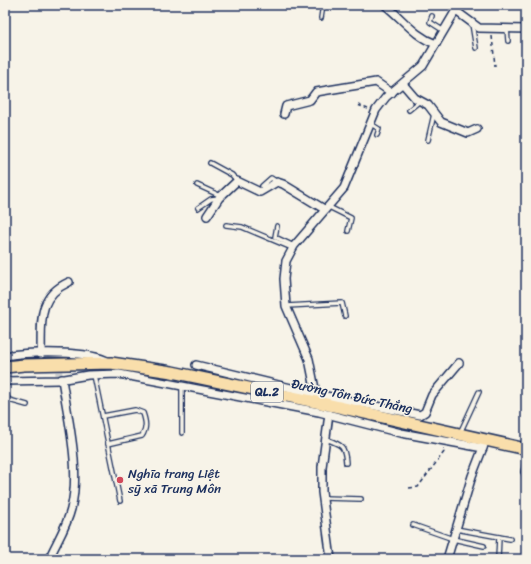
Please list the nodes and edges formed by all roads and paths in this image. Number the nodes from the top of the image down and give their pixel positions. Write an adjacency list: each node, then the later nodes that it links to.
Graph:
1 (323, 5): 5 (lane)
2 (385, 5): 12 (street)
3 (458, 8): 6 (street); 10 (street)
4 (432, 16): 10 (lane)
5 (321, 18)
6 (472, 24): 7 (street); 13 (lane)
7 (490, 28): 8 (street); 14 (path)
8 (507, 28): 9 (street); 11 (lane)
9 (526, 29)
10 (444, 31): 12 (street)
11 (508, 41)
12 (436, 44): 15 (street)
13 (476, 48)
14 (495, 66)
15 (403, 84): 16 (street); 17 (street)
16 (392, 92): 20 (street); 21 (street)
17 (421, 101): 19 (lane); 22 (street)
18 (358, 105): 20 (path)
19 (408, 110)
20 (375, 112): 23 (street)
21 (284, 114)
22 (434, 114): 24 (street); 26 (lane)
23 (370, 123): 25 (lane); 34 (street)
24 (477, 129)
25 (377, 135)
26 (428, 140)
27 (210, 163): 28 (lane)
28 (238, 181): 29 (street); 32 (street)
29 (277, 182): 31 (lane); 34 (street)
30 (197, 185): 32 (lane)
31 (262, 186)
32 (220, 197): 33 (lane); 35 (street)
33 (198, 208)
34 (326, 208): 38 (lane); 39 (street)
35 (207, 216)
36 (226, 225): 39 (lane)
37 (277, 226): 39 (lane)
38 (348, 231)
39 (293, 247): 41 (street)
40 (69, 282): 43 (street)
41 (286, 306): 42 (lane); 54 (street)
42 (345, 316)
43 (41, 354): 44 (street); 48 (street)
44 (5, 356)
45 (459, 363): 54 (street)
46 (196, 365): 54 (street)
47 (5, 367): 48 (highway, Đường Tôn Đức Thắng / QL.2)
48 (102, 369): 49 (street); 51 (street); 54 (highway, Đường Tôn Đức Thắng / QL.2); 57 (lane)
49 (60, 378): 50 (street); 78 (street)
50 (5, 381)
51 (182, 386): 54 (street); 58 (lane)
52 (479, 392): 59 (lane)
53 (5, 394): 55 (lane)
54 (320, 401): 56 (street); 59 (highway, Đường Tôn Đức Thắng / QL.2)
55 (27, 405)
56 (329, 414): 60 (street); 61 (street)
57 (103, 416): 62 (lane); 62 (lane)
58 (182, 433)
59 (460, 434): 63 (highway, Đường Tôn Đức Thắng / QL.2)
60 (325, 439): 66 (lane); 69 (street)
61 (445, 442): 63 (street); 68 (path)
62 (108, 444): 71 (lane)
63 (485, 444): 64 (highway, Đường Tôn Đức Thắng / QL.2); 73 (street)
64 (526, 449)
65 (526, 458): 67 (lane)
66 (346, 463)
67 (525, 476)
68 (409, 488)
69 (323, 498): 70 (lane); 79 (street)
70 (362, 499)
71 (120, 501)
72 (413, 525): 75 (lane)
73 (456, 529): 74 (lane); 75 (street)
74 (499, 537): 76 (lane); 81 (lane)
75 (453, 539): 77 (lane); 80 (street)
76 (510, 539)
77 (484, 546)
78 (48, 559)
79 (331, 559)
80 (447, 559)
81 (498, 559)

